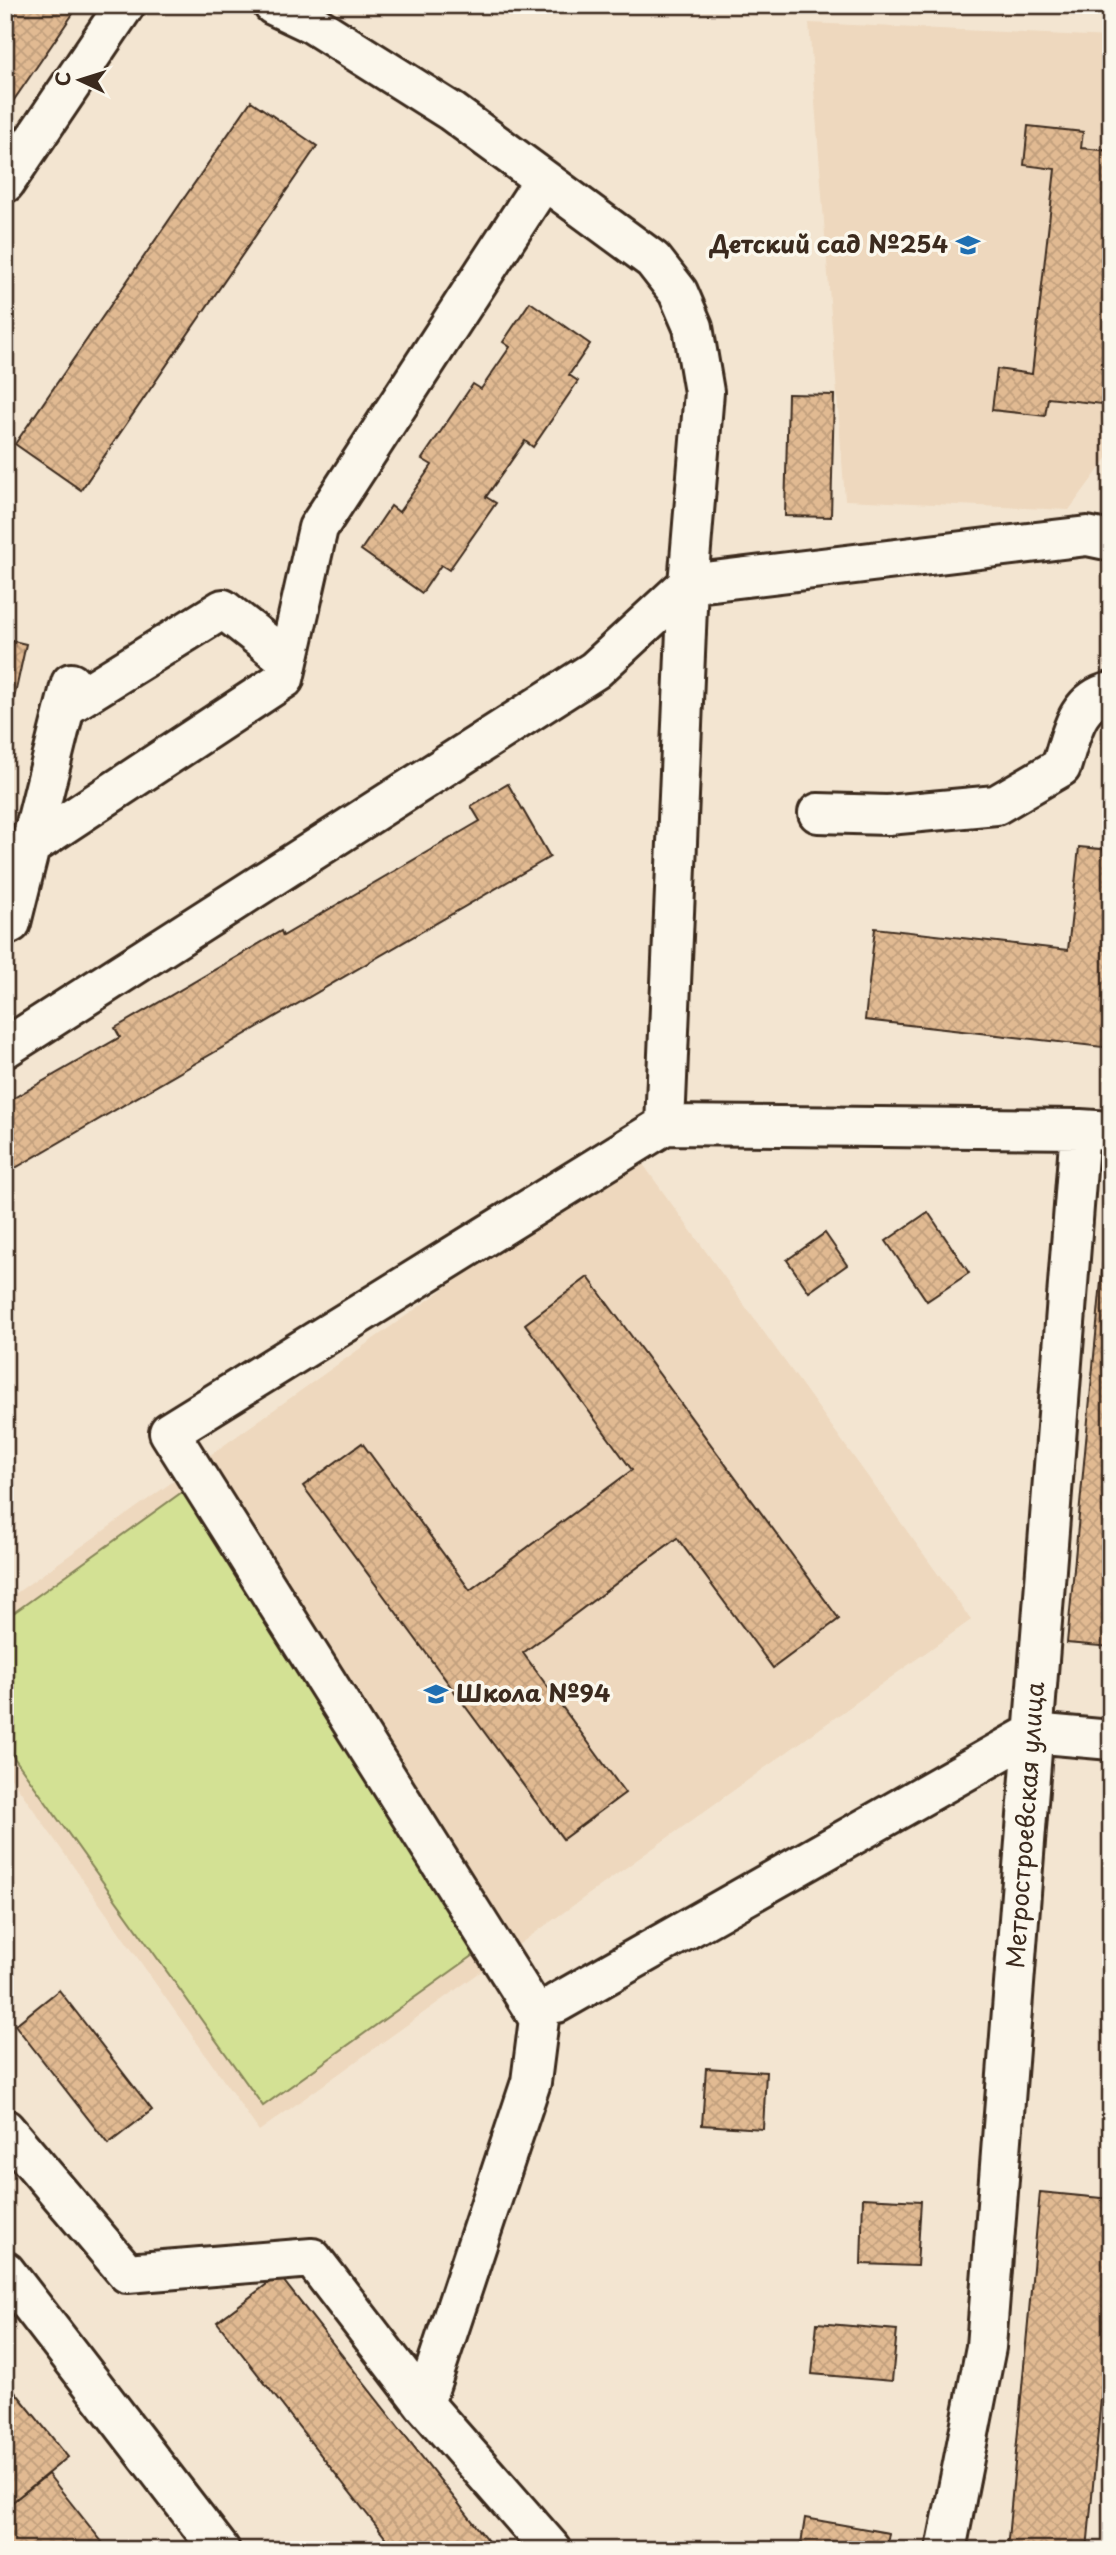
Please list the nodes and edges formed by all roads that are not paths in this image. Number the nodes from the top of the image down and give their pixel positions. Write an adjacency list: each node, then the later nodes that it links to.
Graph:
1 (125, 5): 4 (street)
2 (272, 5): 3 (street)
3 (544, 180): 6 (street); 7 (street)
4 (5, 183)
5 (1111, 541): 6 (street)
6 (688, 584): 12 (street); 13 (street)
7 (288, 660): 10 (street); 10 (street)
8 (1111, 692): 9 (street)
9 (818, 813)
10 (31, 846): 11 (street)
11 (5, 926)
12 (5, 1048)
13 (665, 1125): 14 (street); 20 (street)
14 (1095, 1130): 15 (street, Метростроевская улица)
15 (1033, 1733): 16 (street); 17 (street); 23 (street, Метростроевская улица)
16 (1111, 1740)
17 (556, 2003)
18 (5, 2129): 20 (street)
19 (5, 2271): 21 (street)
20 (424, 2404): 22 (street)
21 (220, 2550)
22 (552, 2550)
23 (946, 2550)

